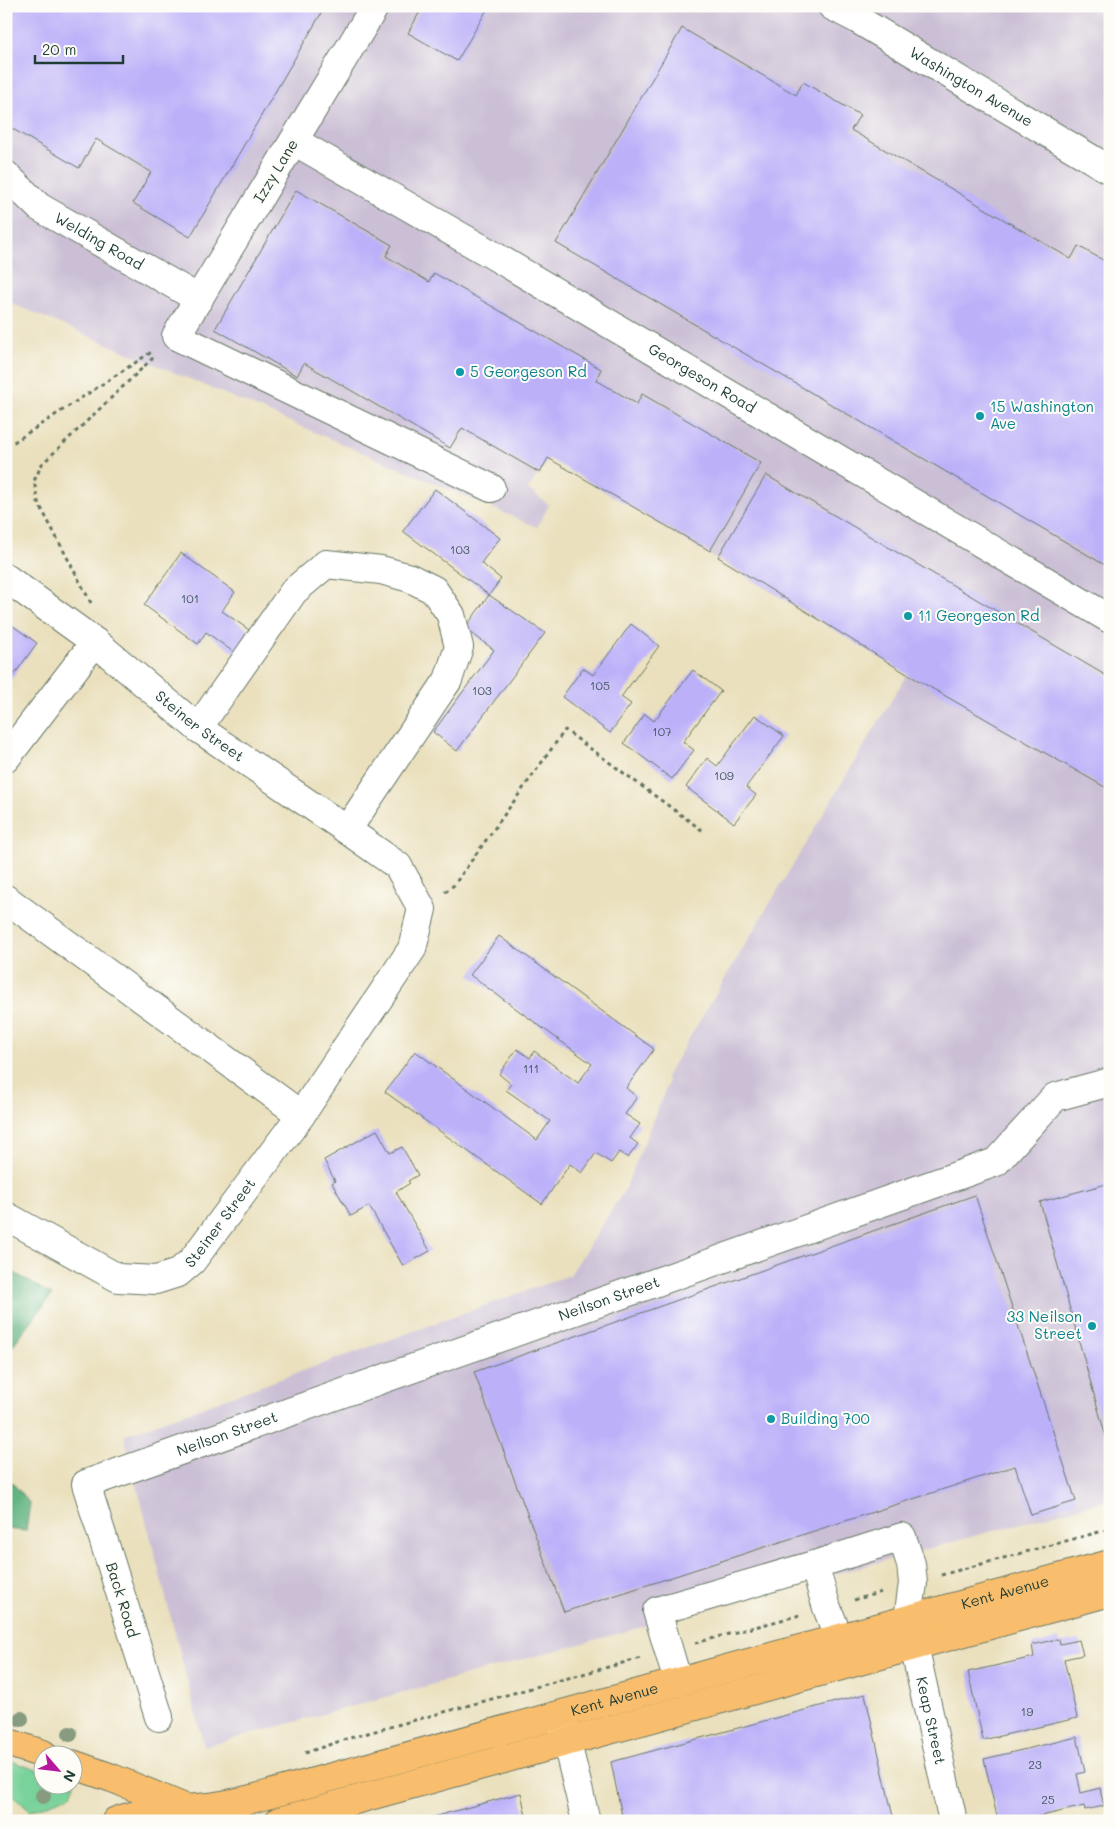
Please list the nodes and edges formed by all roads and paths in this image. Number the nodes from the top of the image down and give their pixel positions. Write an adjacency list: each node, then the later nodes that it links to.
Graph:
1 (375, 6): 3 (street, Izzy Lane)
2 (832, 6): 4 (street, Washington Avenue)
3 (294, 141): 6 (street, Izzy Lane); 11 (street, Georgeson Road)
4 (1110, 170)
5 (6, 175): 6 (street, Welding Road)
6 (199, 299): 7 (street, Izzy Lane)
7 (176, 336): 8 (path); 9 (street); 12 (path)
8 (6, 445)
9 (490, 488)
10 (6, 578): 12 (street, Steiner Street)
11 (1110, 619)
12 (95, 642): 13 (street, Steiner Street); 14 (street)
13 (198, 728): 15 (street, Steiner Street); 15 (street)
14 (6, 758)
15 (347, 830): 18 (street, Steiner Street)
16 (703, 831): 18 (path)
17 (6, 899): 20 (street)
18 (422, 909): 20 (street, Steiner Street)
19 (1110, 1082): 22 (street, Neilson Street)
20 (300, 1115): 21 (street, Steiner Street)
21 (6, 1216)
22 (86, 1484): 31 (street, Back Road)
23 (1110, 1564): 26 (main road, Kent Avenue)
24 (814, 1565): 26 (street); 28 (street); 29 (street)
25 (1110, 1592): 27 (main road, Kent Avenue)
26 (908, 1619): 27 (street, Keap Street); 28 (main road, Kent Avenue)
27 (914, 1646): 28 (main road, Kent Avenue); 40 (street, Keap Street)
28 (843, 1651): 29 (main road, Kent Avenue); 33 (main road, Kent Avenue)
29 (678, 1682): 30 (main road, Kent Avenue)
30 (560, 1714): 33 (street); 36 (main road, Kent Avenue)
31 (159, 1717)
32 (6, 1742): 34 (main road)
33 (568, 1742): 38 (main road, Kent Avenue); 39 (street)
34 (32, 1750)
35 (82, 1768): 36 (main road)
36 (185, 1808): 37 (main road, Kent Avenue)
37 (116, 1821)
38 (279, 1821)
39 (586, 1821)
40 (953, 1821)

